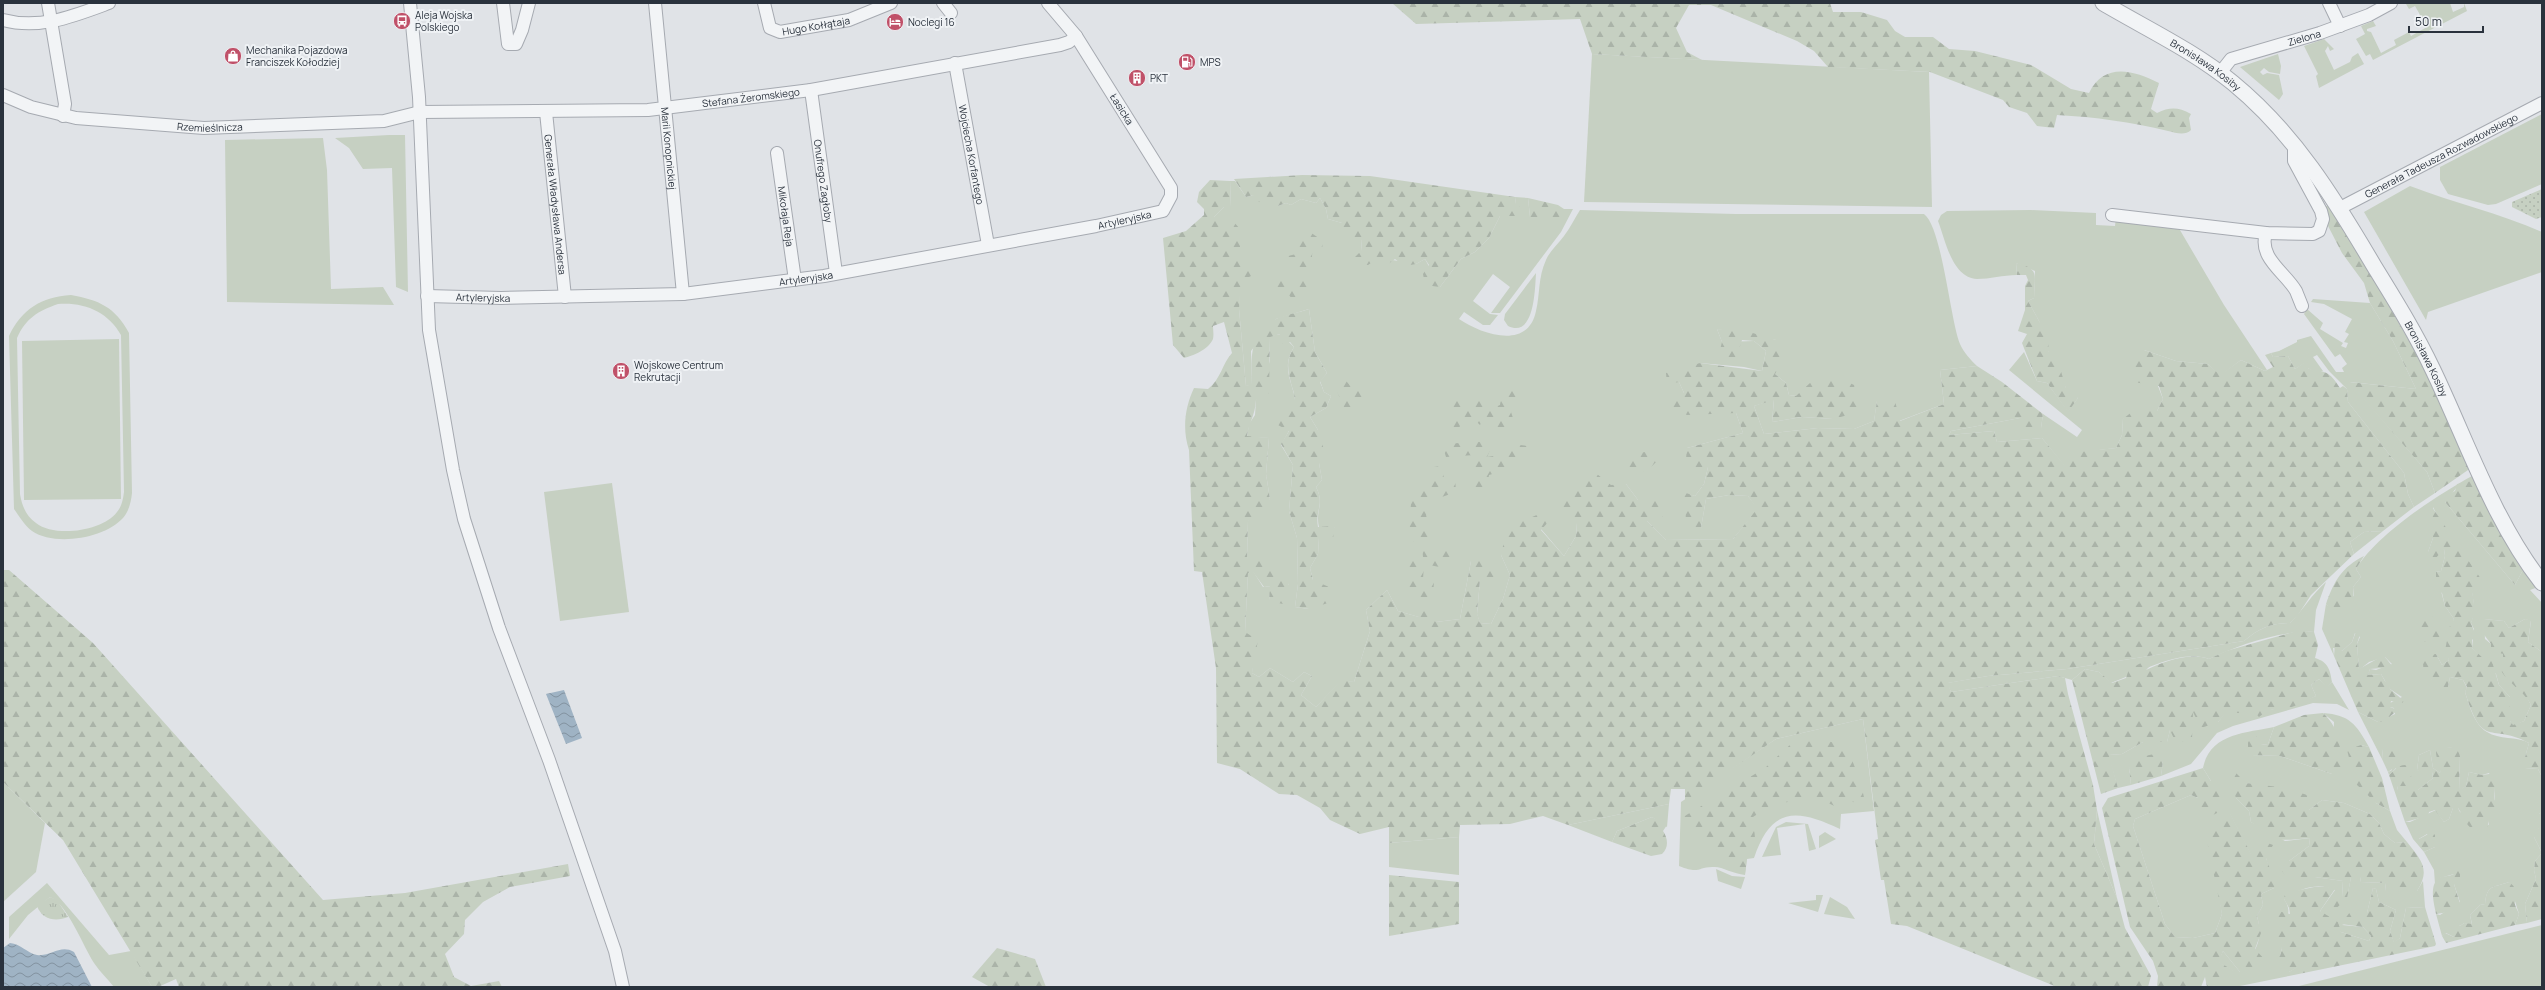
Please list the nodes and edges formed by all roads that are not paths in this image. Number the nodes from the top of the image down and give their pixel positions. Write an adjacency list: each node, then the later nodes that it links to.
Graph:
1 (48, 3): 17 (street)
2 (109, 3): 17 (street)
3 (410, 3): 26 (street)
4 (503, 3): 5 (street)
5 (529, 3)
6 (655, 3): 25 (street, Marii Konopnickiej)
7 (764, 3): 14 (street, Hugo Kołłątaja)
8 (891, 3): 14 (street, Hugo Kołłątaja)
9 (943, 3): 15 (street)
10 (1048, 3): 19 (street, Łasicka)
11 (2103, 3): 21 (street, Bronisława Kosiby)
12 (2329, 3): 18 (street)
13 (2392, 3): 18 (street, Zielona)
14 (867, 8)
15 (951, 13)
16 (3, 20): 17 (street)
17 (52, 22): 28 (street)
18 (2340, 26): 21 (street, Zielona)
19 (1076, 36): 20 (street, Stefana Żeromskiego); 31 (street, Łasicka)
20 (955, 64): 22 (street, Stefana Żeromskiego); 35 (street, Wojciecha Korfantego)
21 (2220, 73): 29 (street, Bronisława Kosiby)
22 (810, 90): 25 (street, Stefana Żeromskiego); 36 (street, Onufrego Zagłoby)
23 (3, 95): 28 (street, Rzemieślnicza)
24 (2542, 103): 32 (street, Generała Tadeusza Rozwadowskiego)
25 (666, 108): 27 (street, Stefana Żeromskiego); 38 (street, Marii Konopnickiej)
26 (420, 112): 27 (street, Stefana Żeromskiego); 28 (street, Rzemieślnicza); 39 (street)
27 (546, 112): 40 (street, Generała Władysława Andersa)
28 (63, 116)
29 (2294, 144): 32 (street, Bronisława Kosiby); 34 (street)
30 (777, 153): 37 (street, Mikołaja Reja)
31 (1171, 196): 35 (street, Artyleryjska)
32 (2340, 208): 42 (street, Bronisława Kosiby)
33 (2112, 215): 34 (street)
34 (2266, 233): 41 (street)
35 (988, 245): 36 (street, Artyleryjska)
36 (836, 273): 37 (street, Artyleryjska)
37 (795, 280): 38 (street, Artyleryjska)
38 (683, 294): 40 (street, Artyleryjska)
39 (427, 296): 40 (street, Artyleryjska); 43 (street)
40 (565, 297)
41 (2302, 306)
42 (2542, 583)
43 (624, 987)

